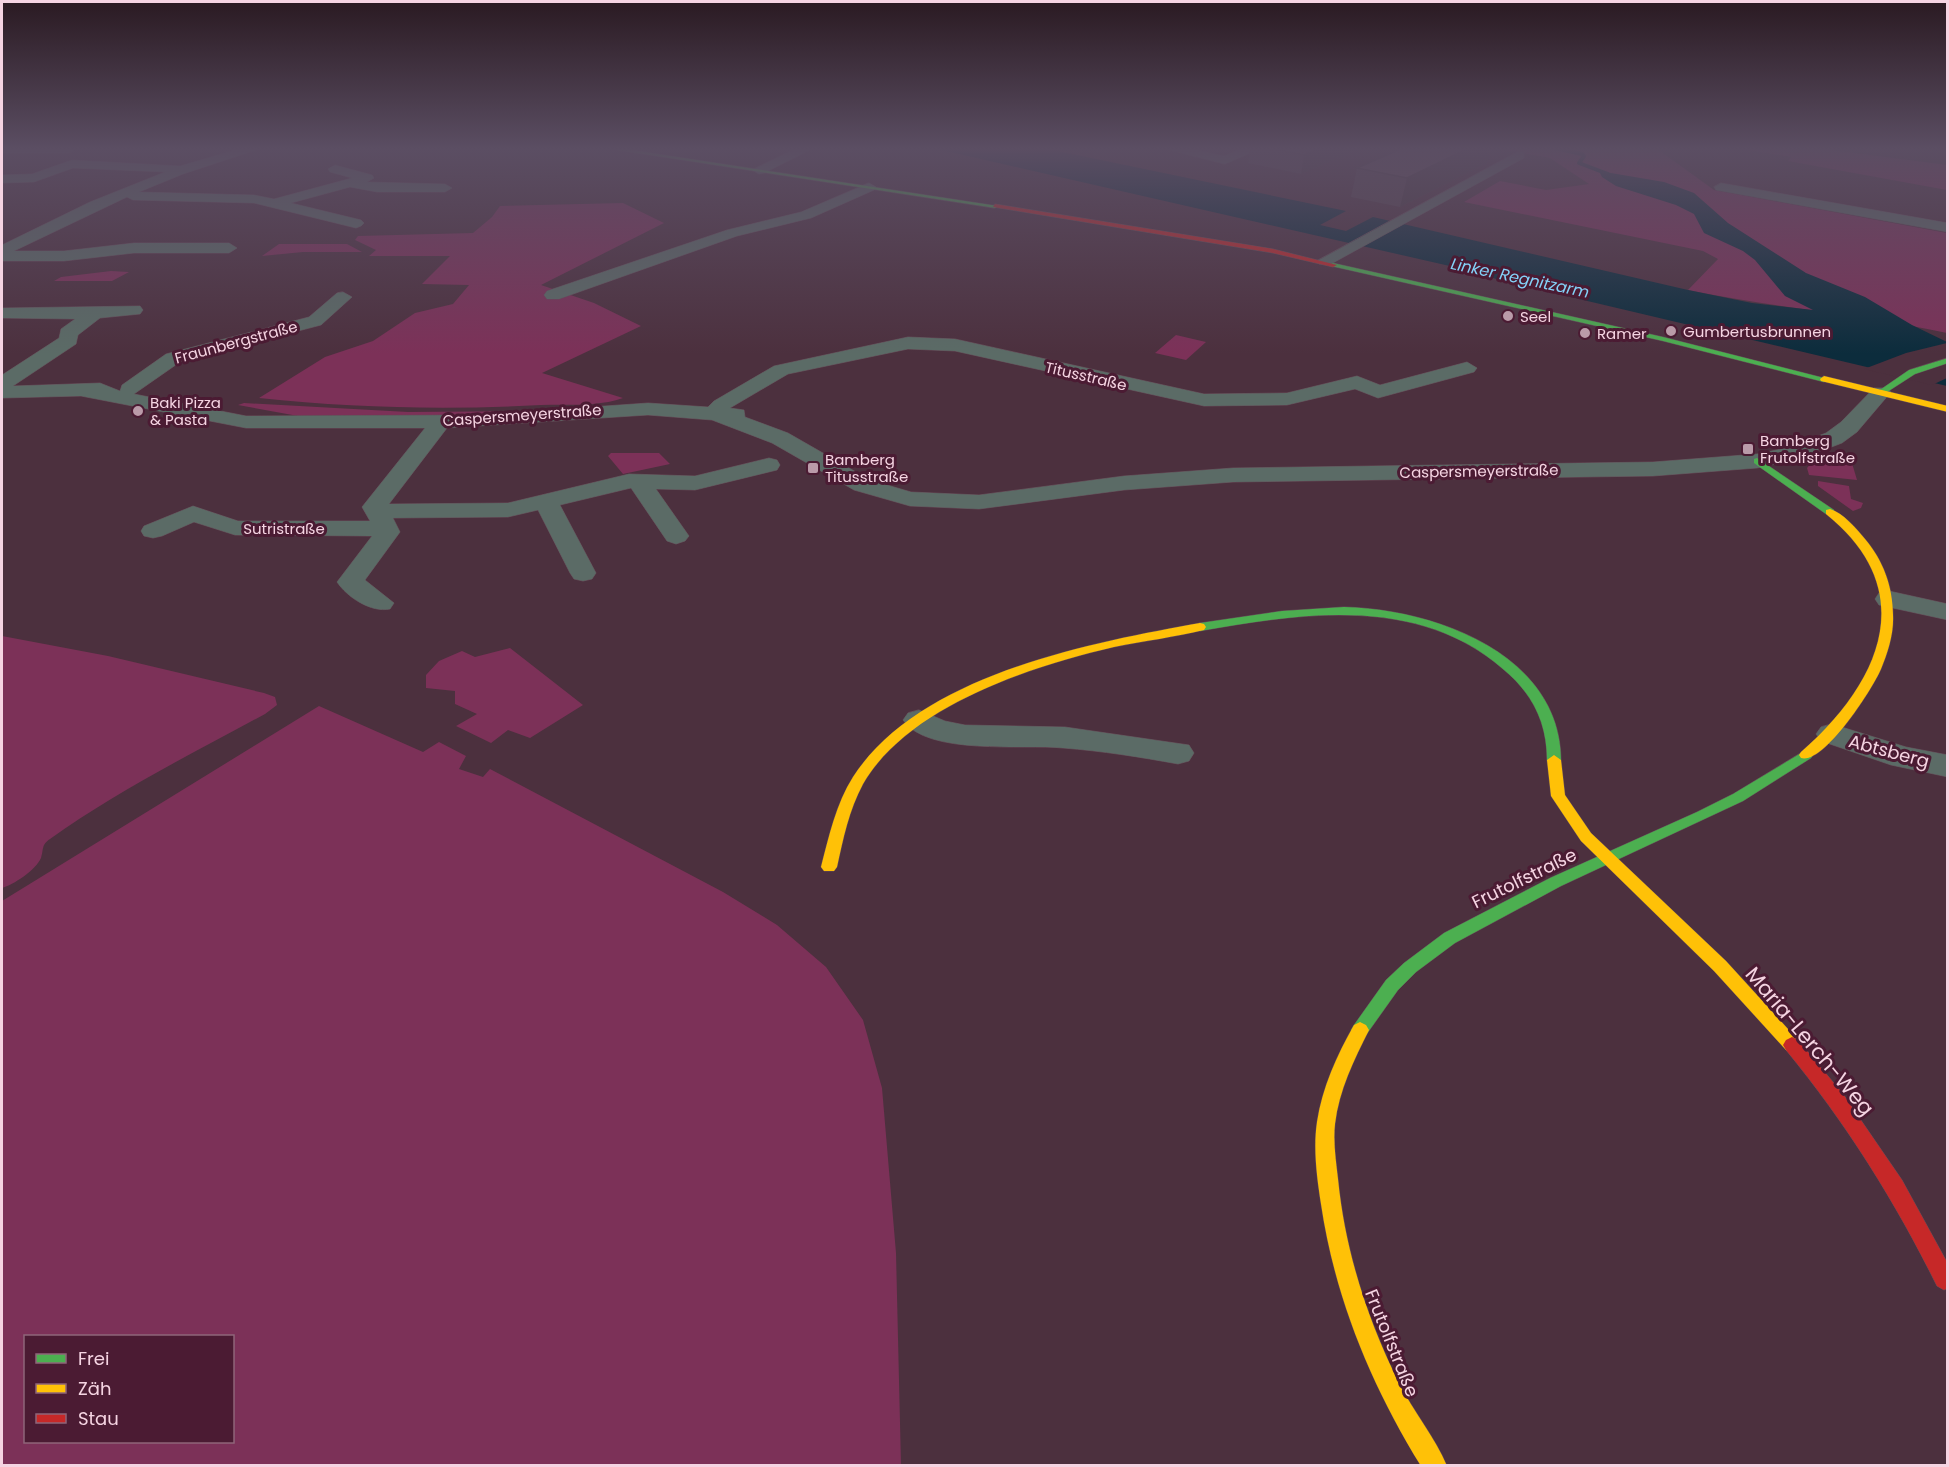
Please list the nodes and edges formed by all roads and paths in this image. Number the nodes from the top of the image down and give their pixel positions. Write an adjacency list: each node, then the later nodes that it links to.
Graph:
1 (71, 216): 9 (street)
2 (327, 216): 7 (street)
3 (800, 216): 15 (street)
4 (1062, 216): 14 (street)
5 (1404, 216): 14 (street)
6 (1884, 216): 10 (street)
7 (356, 223)
8 (22, 225): 9 (street)
9 (50, 226): 12 (street)
10 (1947, 228)
11 (229, 248): 13 (street)
12 (2, 251)
13 (2, 256)
14 (1324, 261): 23 (street)
15 (553, 296)
16 (343, 297): 25 (street, Fraunbergstraße)
17 (134, 310): 19 (street)
18 (2, 313): 19 (street)
19 (96, 313): 22 (street)
20 (1947, 360): 23 (street)
21 (1467, 368): 28 (street, Titusstraße)
22 (2, 384)
23 (1888, 386): 27 (street); 31 (street, Caspersmeyerstraße)
24 (78, 389): 25 (street, Caspersmeyerstraße); 26 (street, Caspersmeyerstraße); 30 (street, Caspersmeyerstraße)
25 (129, 389): 30 (street, Caspersmeyerstraße)
26 (2, 392)
27 (1947, 410)
28 (714, 413): 29 (street, Caspersmeyerstraße); 31 (street, Caspersmeyerstraße)
29 (441, 421): 30 (street, Caspersmeyerstraße); 35 (street)
30 (329, 422)
31 (1757, 461): 39 (street, Frutolfstraße)
32 (769, 465): 33 (street, Sutristraße)
33 (639, 482): 34 (street, Sutristraße); 37 (street)
34 (546, 501): 35 (street, Sutristraße); 38 (street)
35 (381, 520): 36 (street, Sutristraße); 40 (street)
36 (153, 531)
37 (676, 536)
38 (583, 573)
39 (1889, 599): 41 (street); 43 (street, Frutolfstraße)
40 (380, 603)
41 (1947, 612)
42 (919, 720): 44 (street); 46 (street, Maria-Lerch-Weg); 47 (street, Maria-Lerch-Weg)
43 (1832, 734): 45 (street, Abtsberg); 46 (street, Frutolfstraße)
44 (1178, 753)
45 (1947, 766)
46 (1608, 857): 48 (street, Maria-Lerch-Weg); 49 (street, Frutolfstraße)
47 (829, 867)
48 (1944, 1279)
49 (1436, 1466)

